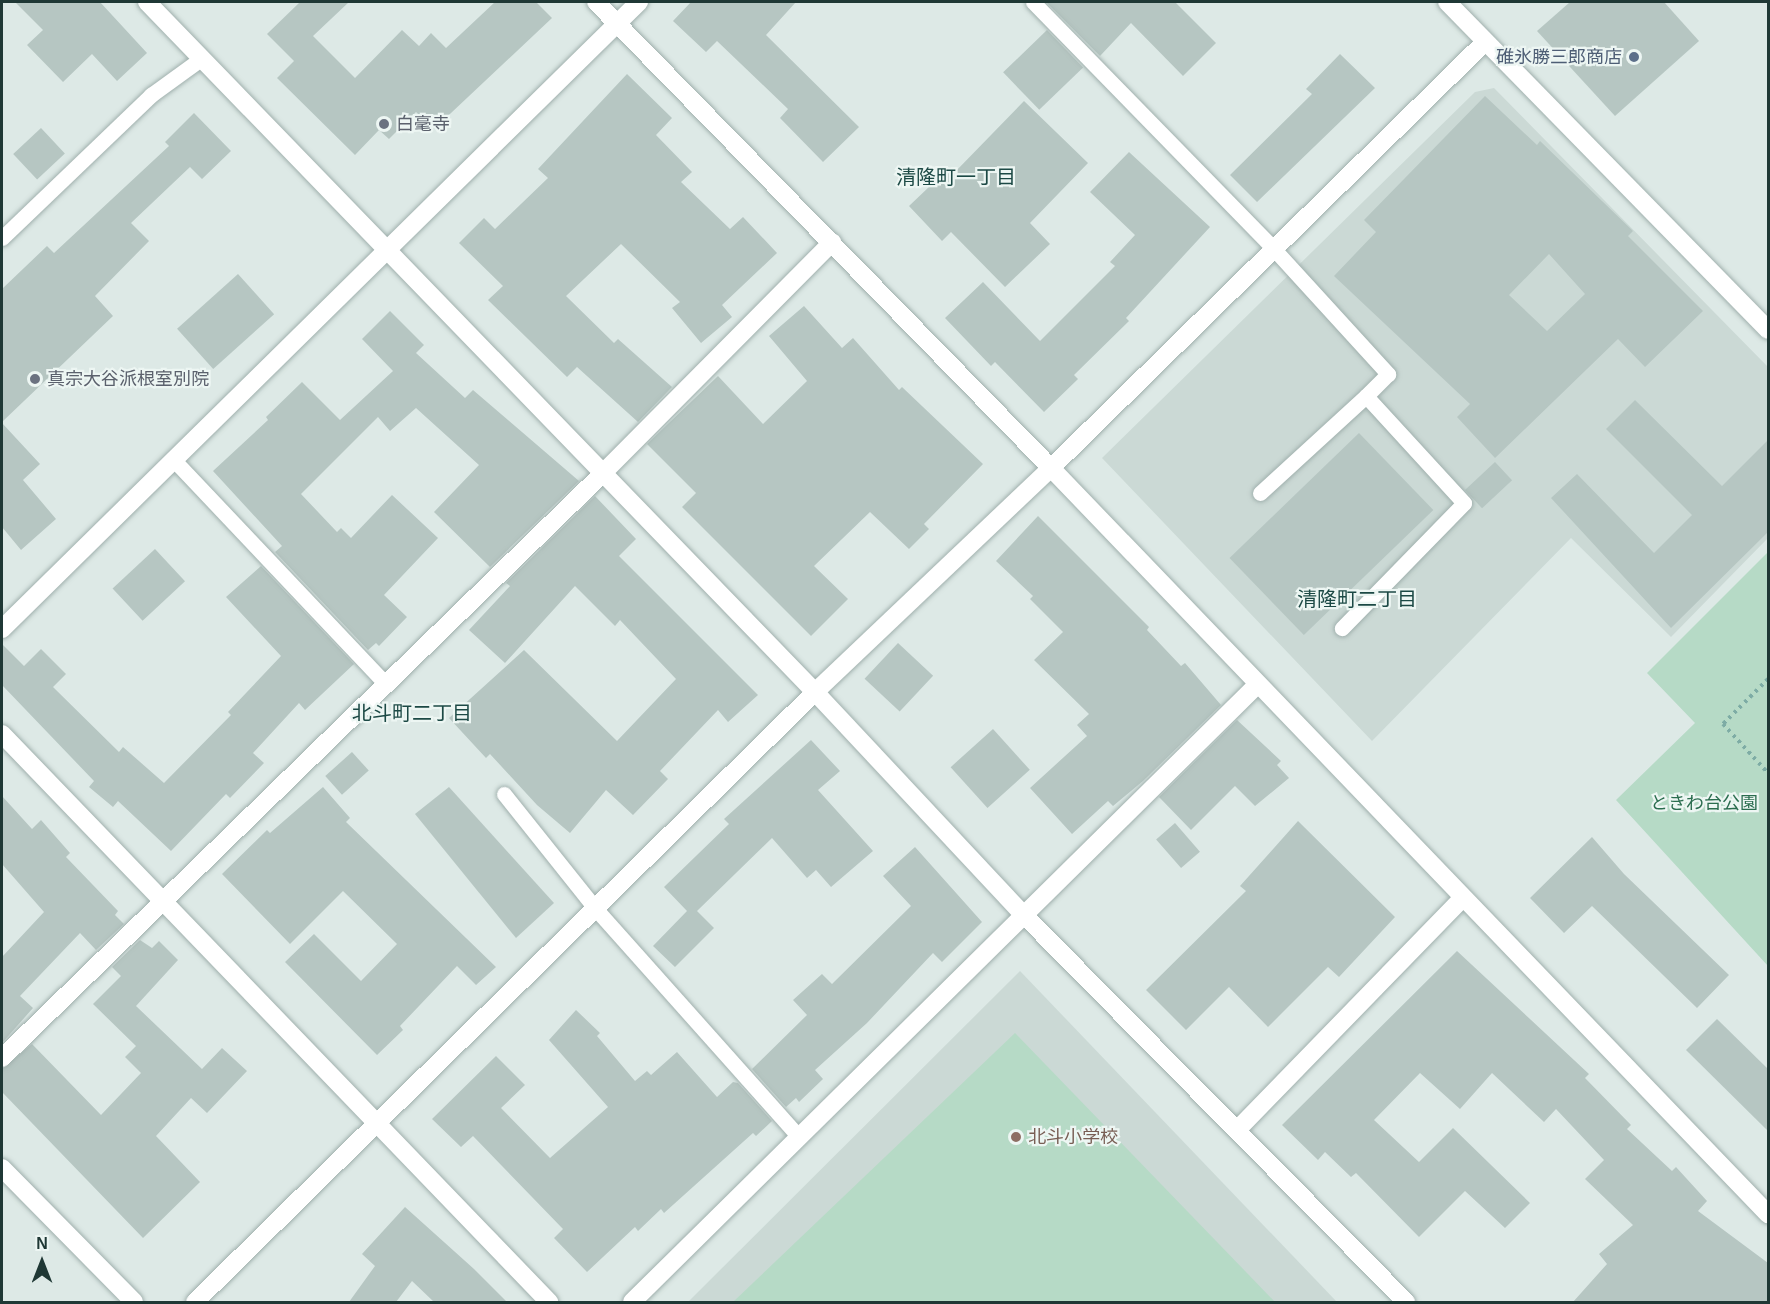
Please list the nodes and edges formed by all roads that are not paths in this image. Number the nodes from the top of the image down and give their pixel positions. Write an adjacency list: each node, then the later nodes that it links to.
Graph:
1 (147, 2): 8 (street)
2 (596, 2): 6 (street)
3 (639, 2): 6 (street)
4 (1034, 2): 12 (lane)
5 (1447, 2): 7 (street)
6 (615, 22): 10 (street); 11 (street)
7 (1485, 42): 12 (street); 13 (street)
8 (202, 58): 9 (lane); 11 (street)
9 (2, 238)
10 (832, 242): 16 (street); 17 (street)
11 (387, 248): 15 (street); 17 (street)
12 (1273, 248): 14 (lane); 16 (street)
13 (1768, 330)
14 (1366, 396): 18 (lane); 20 (lane)
15 (173, 459): 19 (street); 21 (lane)
16 (1051, 468): 22 (street); 23 (street)
17 (601, 475): 21 (street); 23 (street)
18 (1260, 493)
19 (2, 628)
20 (1342, 628)
21 (386, 684): 27 (street)
22 (1257, 685): 26 (street); 29 (street)
23 (814, 692): 28 (street); 29 (street)
24 (2, 734): 27 (street)
25 (504, 794): 28 (lane)
26 (1463, 898): 32 (street); 35 (street)
27 (163, 903): 30 (street); 31 (street)
28 (595, 908): 31 (street); 33 (lane)
29 (1022, 913): 32 (street); 33 (street)
30 (2, 1058)
31 (377, 1123): 37 (street); 38 (street)
32 (1237, 1130): 40 (street)
33 (798, 1136): 39 (street)
34 (2, 1168): 36 (street)
35 (1768, 1214)
36 (134, 1302)
37 (195, 1302)
38 (549, 1302)
39 (632, 1302)
40 (1406, 1302)

